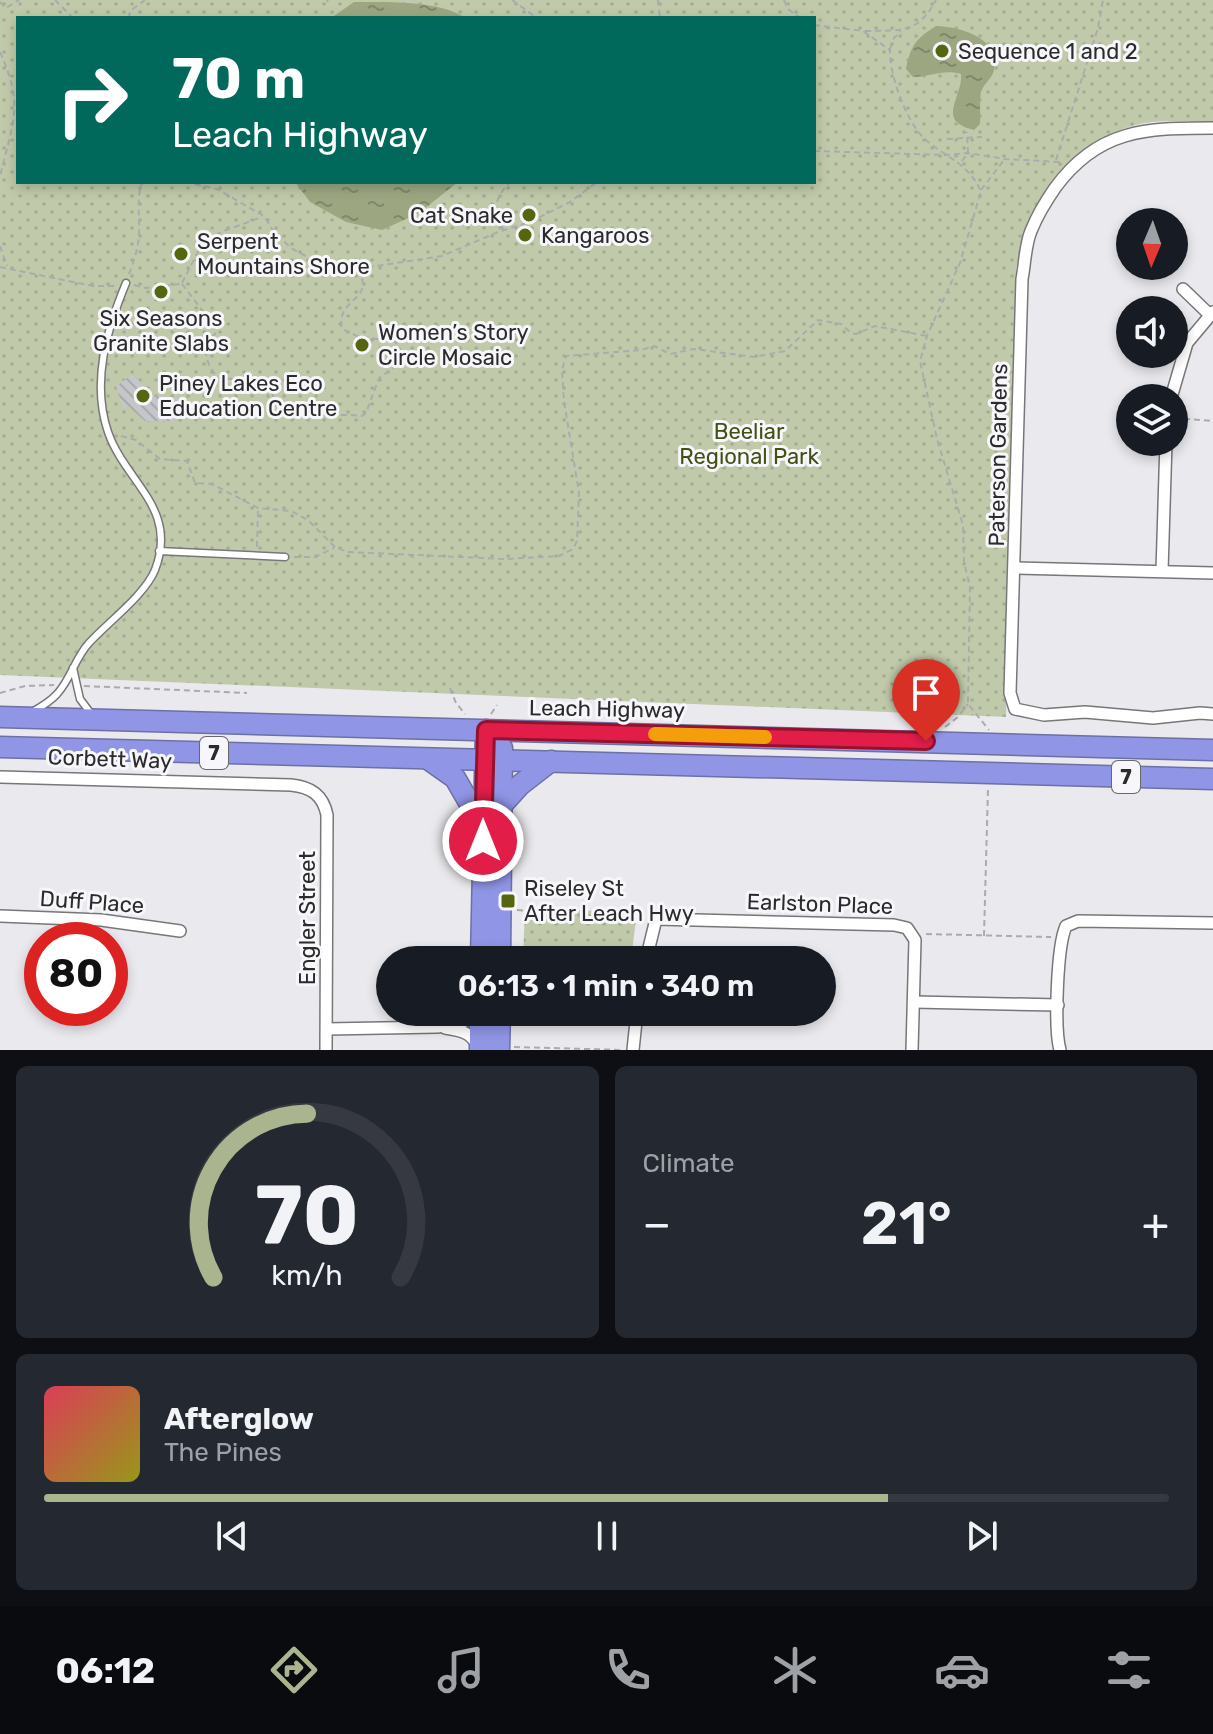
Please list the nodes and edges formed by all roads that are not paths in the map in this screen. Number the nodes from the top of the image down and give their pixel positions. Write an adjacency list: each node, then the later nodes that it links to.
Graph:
1 (1213, 128): 9 (street, Paterson Gardens)
2 (126, 283): 7 (lane)
3 (1183, 289): 4 (street)
4 (1211, 314): 5 (street)
5 (1175, 384)
6 (1166, 456): 10 (street)
7 (159, 551): 8 (lane); 12 (lane)
8 (285, 557)
9 (1016, 568): 10 (street); 13 (street, Paterson Gardens)
10 (1162, 571): 11 (street)
11 (1213, 573)
12 (73, 668): 15 (lane); 16 (lane)
13 (1213, 714)
14 (0, 717): 15 (highway, Leach Highway / 7)
15 (23, 718): 16 (highway, Leach Highway / 7)
16 (96, 720): 17 (highway, Leach Highway / 7)
17 (487, 726): 18 (highway, Leach Highway / 7); 23 (highway)
18 (1039, 744): 20 (highway, Leach Highway / 7); 26 (highway)
19 (0, 747): 22 (highway, 7)
20 (1117, 748): 21 (highway, Leach Highway / 7); 25 (highway)
21 (1213, 750)
22 (428, 759): 23 (highway, 7); 30 (highway)
23 (493, 760): 24 (highway, 7); 30 (highway)
24 (551, 761): 26 (highway, 7); 30 (highway)
25 (1213, 769)
26 (1038, 774): 28 (highway, 7)
27 (0, 777): 29 (street, Corbett Way)
28 (1213, 779)
29 (313, 791): 44 (street, Engler Street)
30 (492, 811): 34 (highway); 35 (highway)
31 (0, 916): 33 (street, Duff Place)
32 (1213, 923): 38 (street)
33 (180, 931)
34 (482, 946)
35 (499, 946)
36 (649, 946): 37 (street, Earlston Place)
37 (914, 1002): 38 (street); 49 (street, Earlston Place)
38 (1058, 1005): 50 (street)
39 (446, 1026): 43 (street)
40 (478, 1026): 47 (highway)
41 (501, 1026): 45 (highway)
42 (636, 1026): 48 (street)
43 (437, 1027): 44 (street); 47 (street)
44 (327, 1029): 46 (street, Engler Street)
45 (502, 1048)
46 (326, 1050)
47 (479, 1050)
48 (633, 1050)
49 (912, 1050)
50 (1060, 1050)

